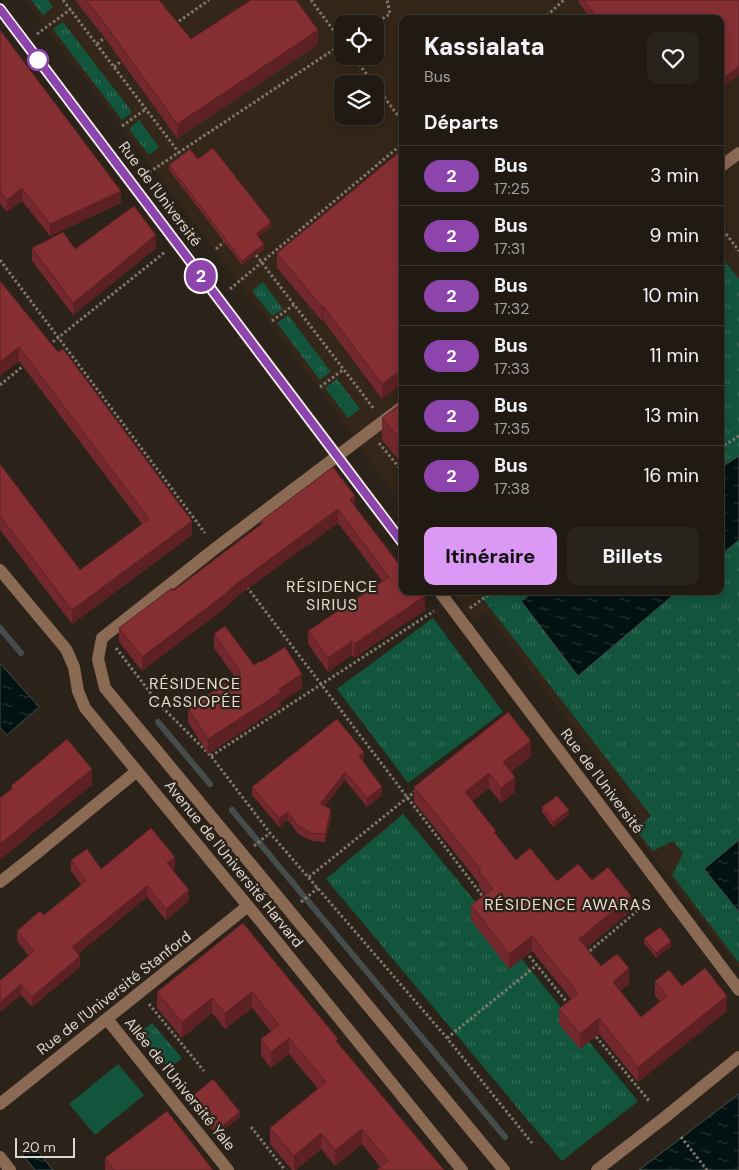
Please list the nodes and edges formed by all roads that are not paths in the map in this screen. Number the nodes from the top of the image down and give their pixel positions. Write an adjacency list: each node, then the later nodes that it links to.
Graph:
1 (0, 9): 5 (street, Rue de l'Université)
2 (739, 153): 3 (street)
3 (724, 164)
4 (399, 409): 5 (street)
5 (337, 456): 6 (street, Rue de l'Université); 20 (street)
6 (399, 538)
7 (0, 570): 9 (street, Avenue de l'Université Harvard)
8 (442, 595): 12 (street, Rue de l'Université)
9 (137, 771): 10 (street); 11 (street, Avenue de l'Université Harvard)
10 (0, 882)
11 (248, 906): 13 (street, Rue de l'Université Stanford); 19 (street, Avenue de l'Université Harvard)
12 (739, 990)
13 (107, 1019): 15 (street, Rue de l'Université Stanford); 18 (street, Allée de l'Université Yale)
14 (739, 1057): 21 (street)
15 (0, 1104)
16 (0, 1158): 17 (street)
17 (10, 1170)
18 (228, 1170)
19 (462, 1170)
20 (504, 1170)
21 (596, 1170)

